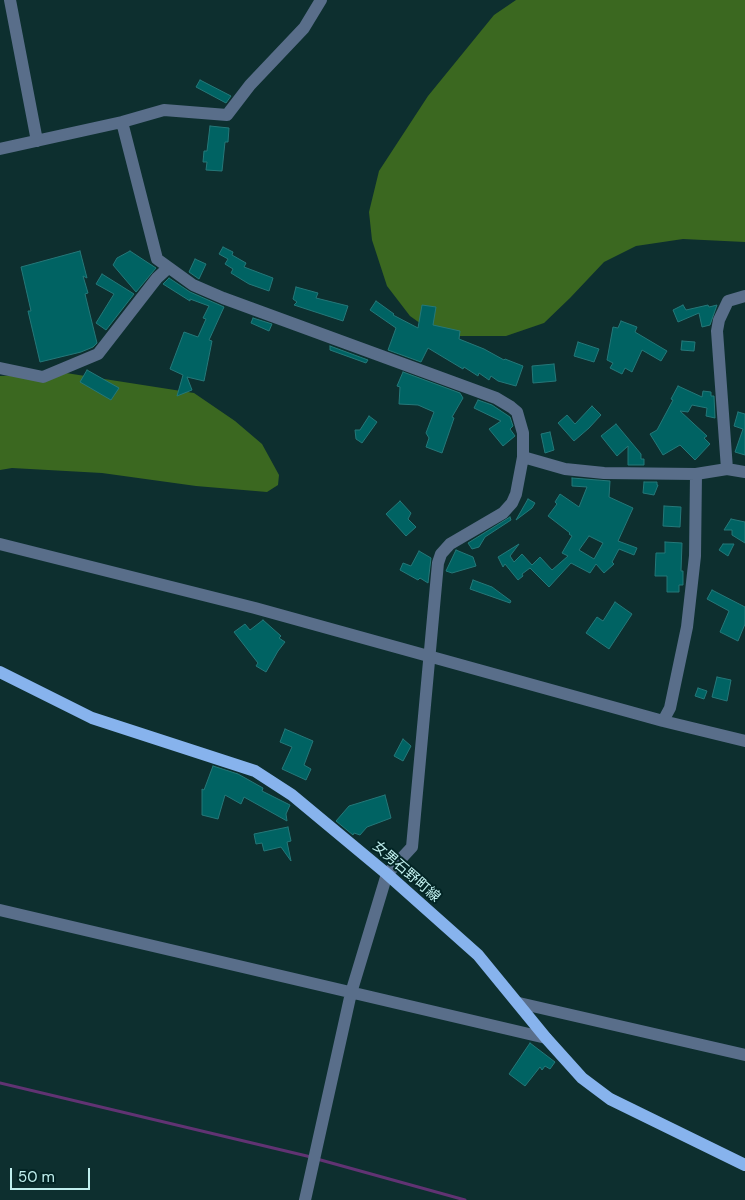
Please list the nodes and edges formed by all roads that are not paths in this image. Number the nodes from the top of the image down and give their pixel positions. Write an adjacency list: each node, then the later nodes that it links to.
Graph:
1 (10, 0): 4 (street)
2 (321, 0): 3 (street)
3 (122, 122): 4 (street); 6 (street)
4 (36, 141): 5 (street)
5 (0, 149)
6 (168, 268): 8 (street); 9 (street)
7 (745, 296): 10 (street)
8 (0, 368)
9 (523, 457): 12 (street); 14 (street)
10 (727, 469): 11 (street); 12 (street)
11 (745, 472)
12 (696, 474): 16 (street)
13 (0, 544): 14 (street)
14 (431, 656): 16 (street); 18 (street)
15 (0, 672): 18 (main road, 女男石野町線)
16 (664, 721): 17 (street)
17 (745, 741)
18 (387, 874): 20 (street); 21 (main road, 女男石野町線)
19 (0, 910): 20 (street)
20 (351, 993): 22 (street); 25 (street)
21 (519, 1003): 22 (main road, 女男石野町線); 23 (street)
22 (546, 1038): 24 (main road, 女男石野町線)
23 (745, 1055)
24 (745, 1165)
25 (305, 1200)

